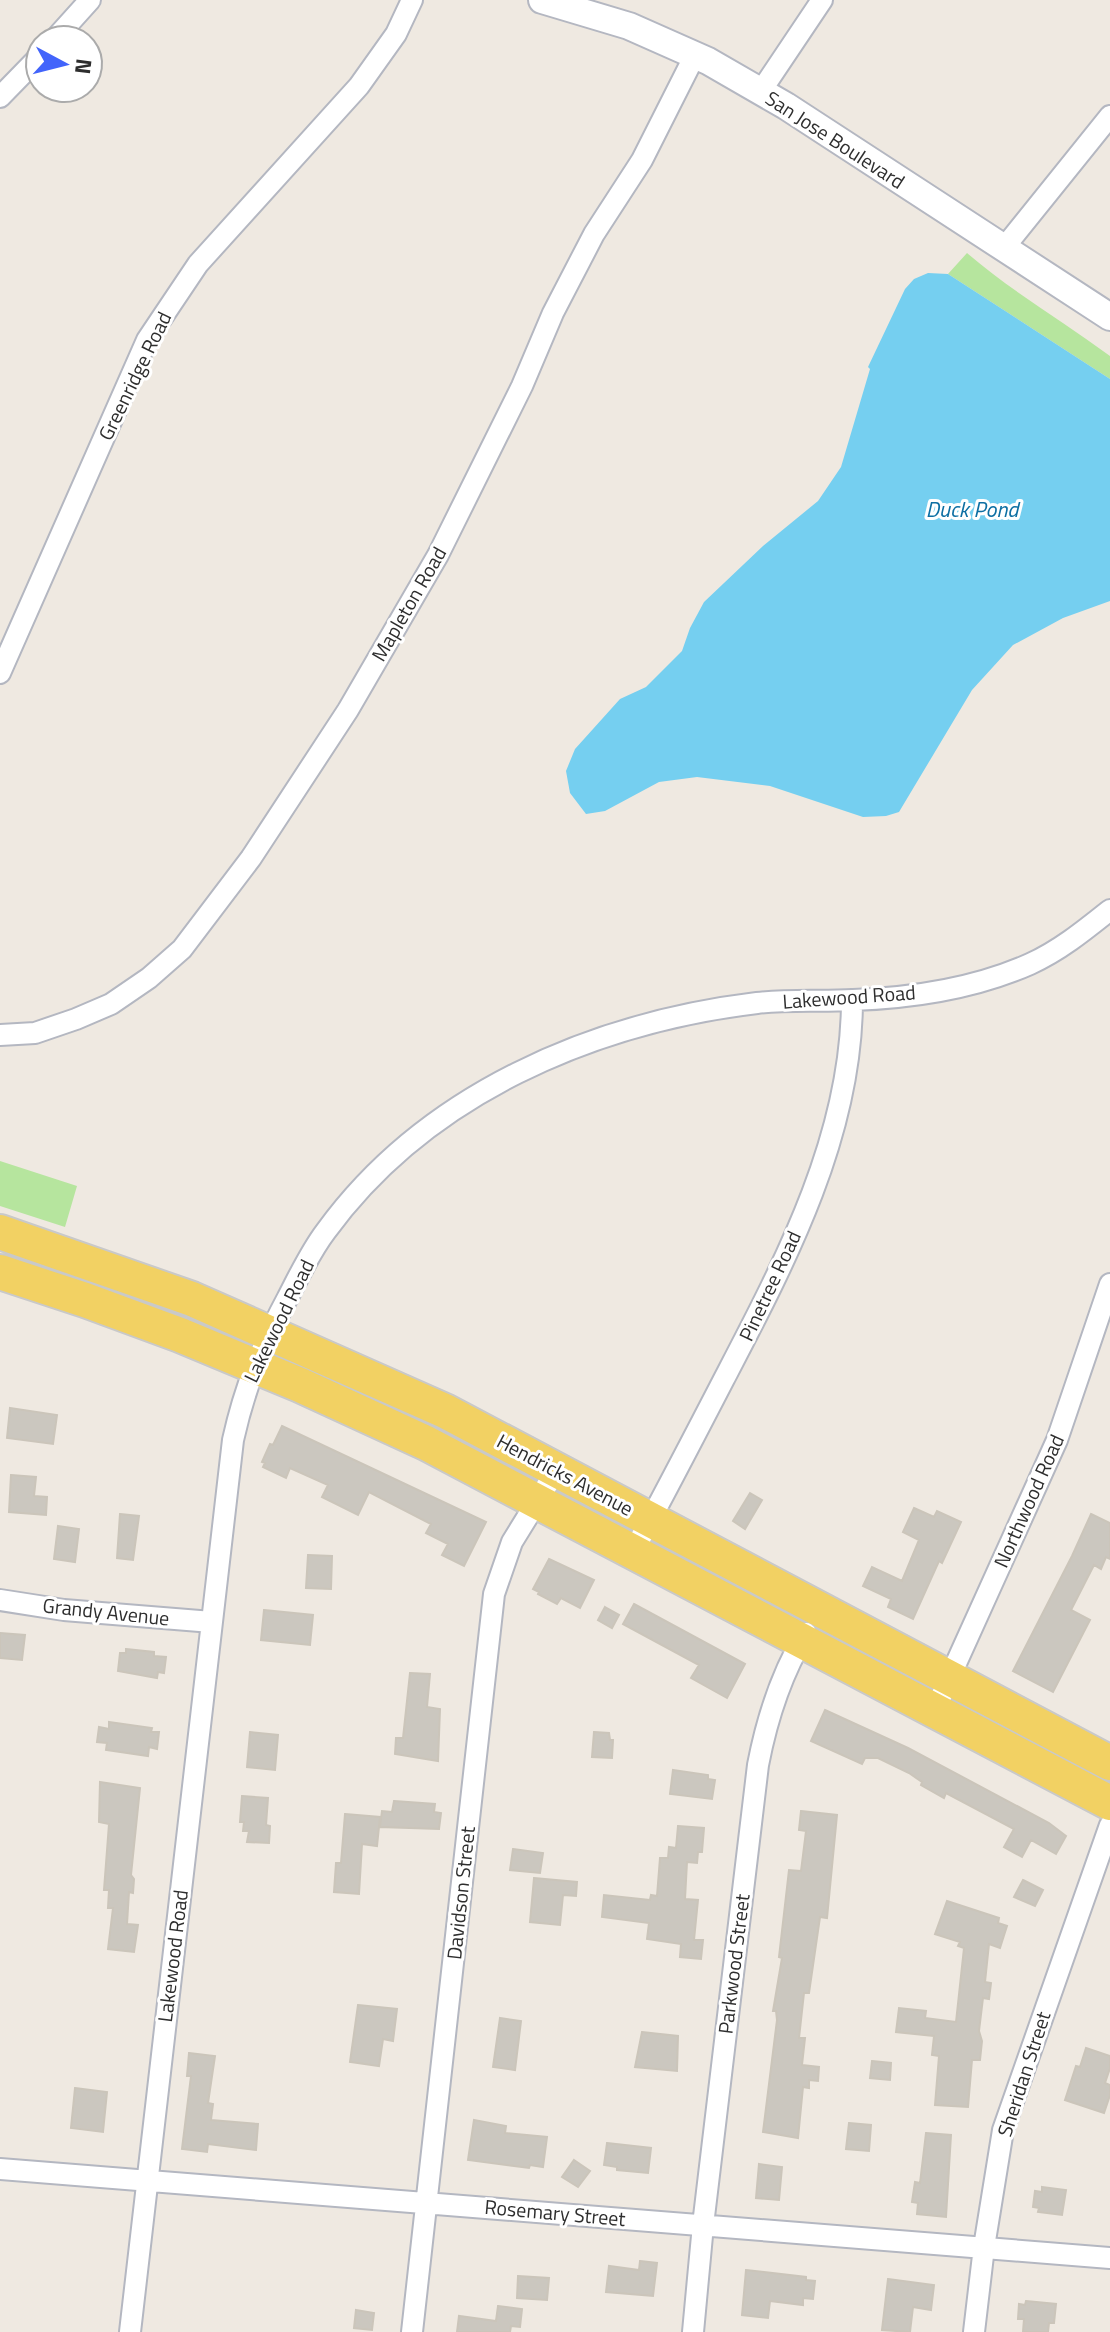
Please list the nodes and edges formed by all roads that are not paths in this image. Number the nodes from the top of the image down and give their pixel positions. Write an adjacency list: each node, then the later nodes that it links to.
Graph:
1 (90, 0): 5 (street)
2 (412, 0): 13 (street, Greenridge Road)
3 (542, 0): 6 (street, San Jose Boulevard)
4 (822, 0): 8 (street)
5 (68, 24)
6 (695, 55): 8 (street, San Jose Boulevard); 16 (street, Mapleton Road)
7 (24, 72): 9 (street)
8 (761, 91): 11 (street, San Jose Boulevard)
9 (0, 97)
10 (1110, 116): 11 (street)
11 (1003, 249): 12 (street, San Jose Boulevard)
12 (1110, 317)
13 (0, 673)
14 (1110, 910): 15 (street, Lakewood Road)
15 (852, 1000): 20 (street, Lakewood Road); 24 (street, Pinetree Road)
16 (0, 1035)
17 (0, 1232): 20 (main road, Hendricks Avenue)
18 (0, 1272): 21 (main road, Hendricks Avenue)
19 (1110, 1284): 30 (street, Northwood Road)
20 (270, 1332): 21 (street, Lakewood Road); 22 (main road, Hendricks Avenue)
21 (253, 1366): 23 (main road, Hendricks Avenue); 28 (street, Lakewood Road)
22 (557, 1469): 23 (street, Davidson Street); 24 (main road, Hendricks Avenue)
23 (537, 1500): 25 (main road, Hendricks Avenue); 37 (street, Davidson Street)
24 (650, 1521): 25 (street, Pinetree Road); 27 (main road, Hendricks Avenue)
25 (633, 1552): 29 (main road, Hendricks Avenue)
26 (0, 1600): 28 (street, Grandy Avenue)
27 (820, 1609): 29 (street, Parkwood Street); 30 (main road, Hendricks Avenue)
28 (212, 1622): 36 (street, Lakewood Road)
29 (801, 1642): 31 (main road, Hendricks Avenue); 38 (street, Parkwood Street)
30 (950, 1678): 31 (street, Northwood Road); 32 (main road, Hendricks Avenue)
31 (934, 1712): 33 (main road, Hendricks Avenue)
32 (1110, 1763)
33 (1110, 1803)
34 (1110, 1825): 39 (street, Sheridan Street)
35 (0, 2169): 36 (street, Rosemary Street)
36 (147, 2179): 37 (street, Rosemary Street); 41 (street, Lakewood Road)
37 (426, 2202): 38 (street, Rosemary Street); 42 (street, Davidson Street)
38 (703, 2225): 39 (street, Rosemary Street); 43 (street, Parkwood Street)
39 (984, 2247): 40 (street, Rosemary Street); 44 (street, Sheridan Street)
40 (1110, 2258)
41 (130, 2332)
42 (412, 2332)
43 (693, 2332)
44 (974, 2332)

